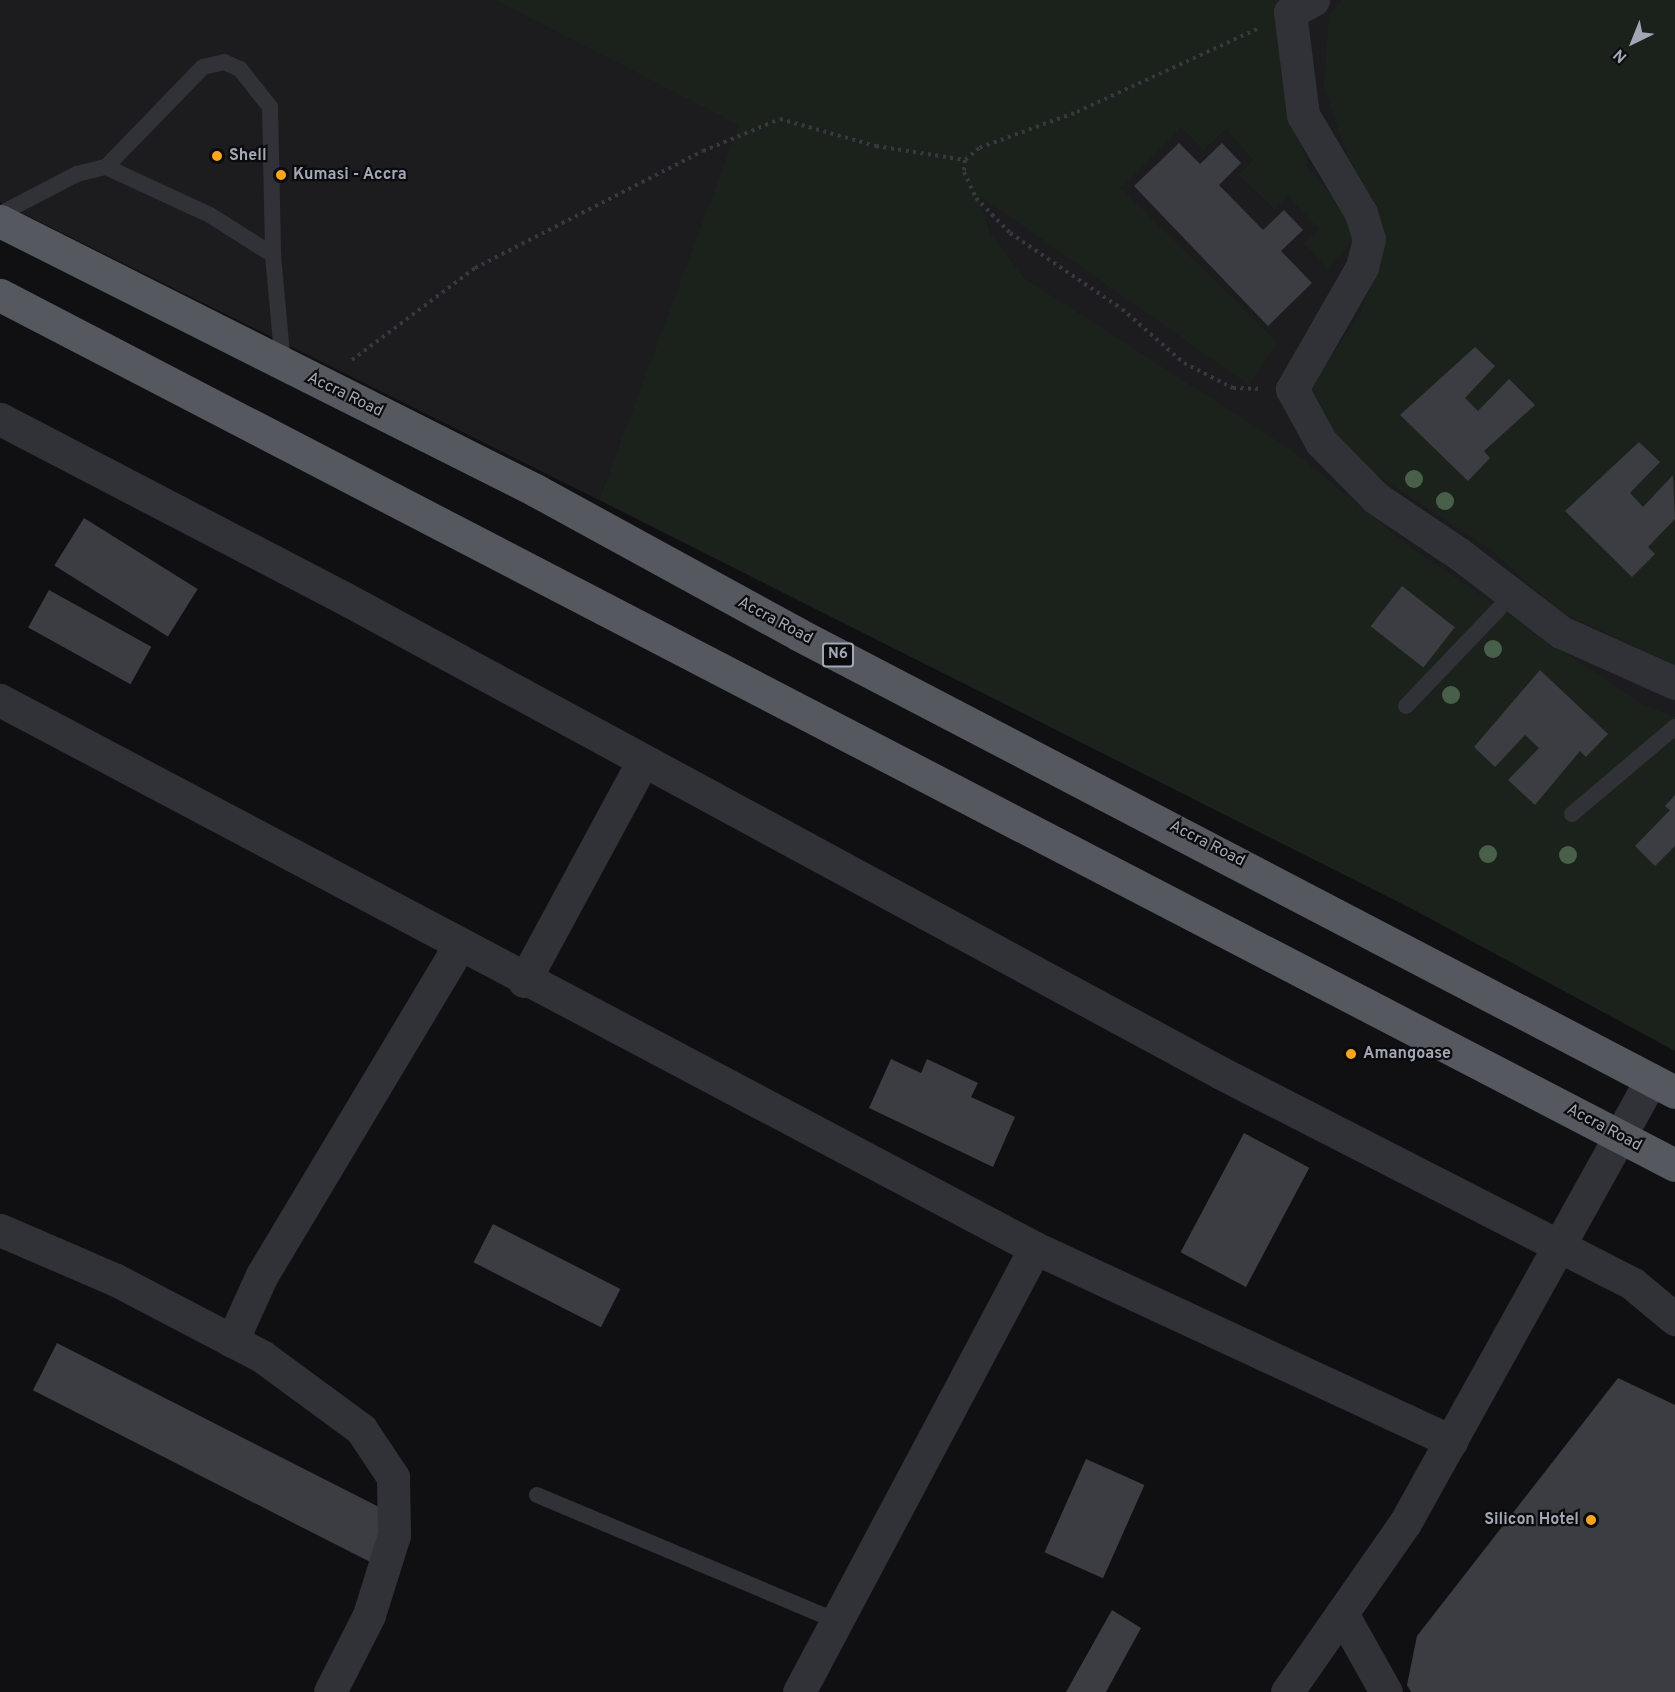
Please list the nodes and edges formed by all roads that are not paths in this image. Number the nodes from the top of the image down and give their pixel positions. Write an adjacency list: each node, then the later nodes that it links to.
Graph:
1 (1301, 6): 9 (street)
2 (106, 167): 3 (lane); 5 (lane); 5 (lane)
3 (0, 214)
4 (0, 221): 7 (highway, Accra Road / N6)
5 (273, 255): 7 (lane)
6 (0, 295): 19 (highway, Accra Road)
7 (283, 365): 18 (highway, Accra Road / N6)
8 (0, 419): 14 (street)
9 (1514, 593): 10 (street); 12 (lane)
10 (1675, 683)
11 (0, 700): 16 (street)
12 (1406, 706)
13 (1675, 727): 15 (lane)
14 (643, 761): 17 (street); 23 (street)
15 (1572, 813)
16 (458, 947): 17 (street); 25 (street)
17 (524, 981): 22 (street)
18 (1663, 1086): 19 (street)
19 (1621, 1137): 20 (highway, Accra Road); 23 (street)
20 (1675, 1165)
21 (0, 1230): 25 (street)
22 (1035, 1248): 26 (street); 29 (street)
23 (1557, 1249): 24 (street); 26 (street)
24 (1675, 1320)
25 (232, 1341): 30 (street)
26 (1451, 1441): 28 (street)
27 (537, 1495): 29 (lane)
28 (1344, 1617): 32 (street); 33 (street)
29 (834, 1620): 31 (street)
30 (330, 1692)
31 (799, 1692)
32 (1287, 1692)
33 (1386, 1692)

